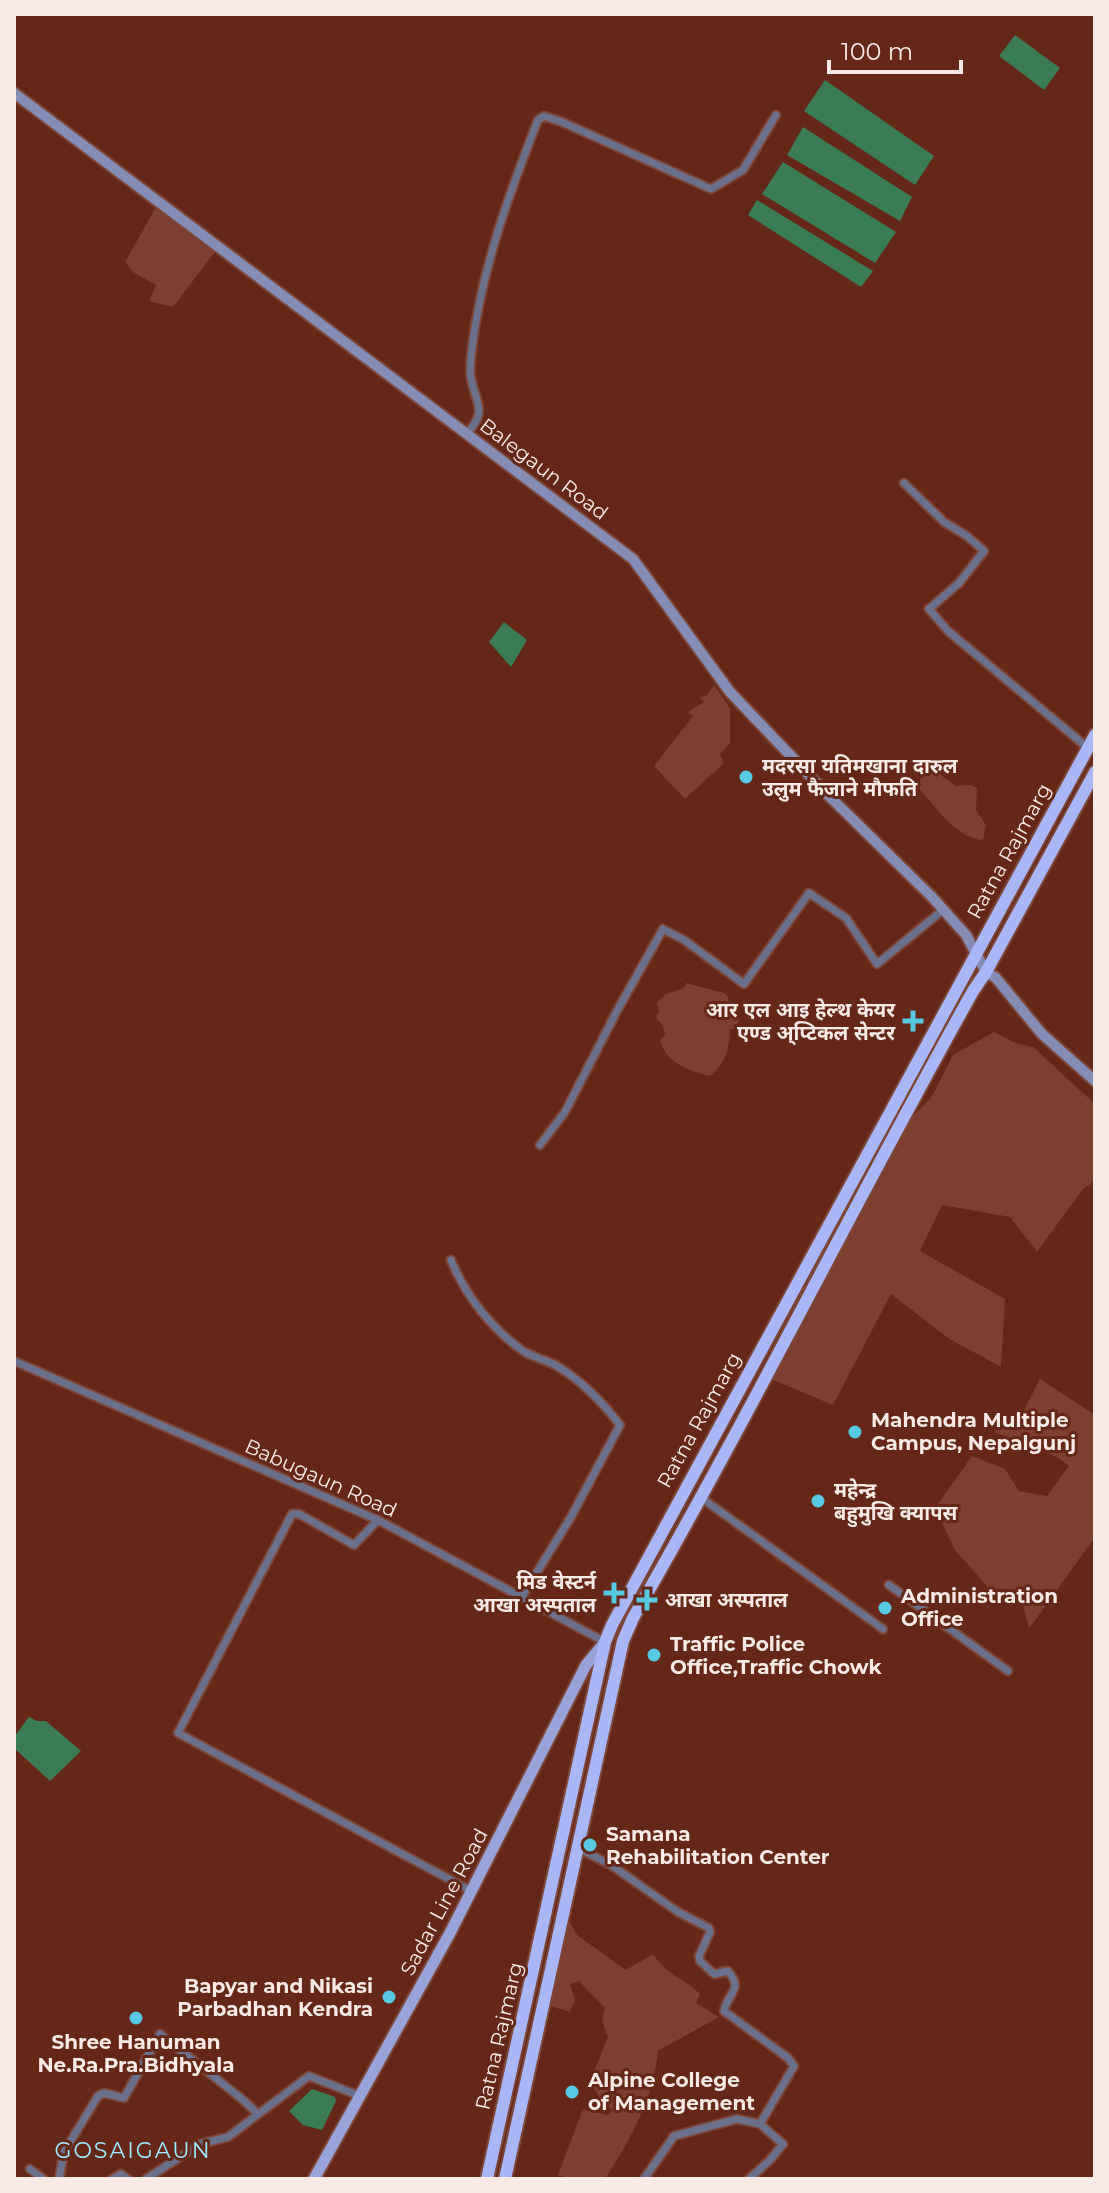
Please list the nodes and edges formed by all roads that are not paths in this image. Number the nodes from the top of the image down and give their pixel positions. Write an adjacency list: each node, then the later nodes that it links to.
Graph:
1 (14, 93): 3 (street, Balegaun Road)
2 (776, 115): 3 (street)
3 (467, 433): 8 (street, Balegaun Road)
4 (904, 483): 6 (street)
5 (1095, 735): 6 (highway, Ratna Rajmarg)
6 (1088, 748): 9 (highway, Ratna Rajmarg)
7 (1094, 775): 9 (highway, Ratna Rajmarg)
8 (943, 910): 9 (street, Balegaun Road); 11 (street)
9 (980, 963): 10 (street, Balegaun Road); 14 (highway, Ratna Rajmarg); 19 (highway, Ratna Rajmarg)
10 (1095, 1081)
11 (540, 1145)
12 (451, 1260): 17 (street)
13 (14, 1361): 15 (street, Babugaun Road)
14 (698, 1504): 18 (street); 21 (highway, Ratna Rajmarg)
15 (378, 1520): 17 (street, Babugaun Road); 22 (street)
16 (889, 1585): 20 (street)
17 (521, 1598): 19 (street, Babugaun Road)
18 (883, 1629)
19 (605, 1642): 22 (main road, Sadar Line Road); 33 (highway, Ratna Rajmarg)
20 (1008, 1671)
21 (578, 1855): 25 (street); 34 (highway, Ratna Rajmarg)
22 (471, 1891): 23 (main road, Sadar Line Road)
23 (360, 2096): 24 (street); 32 (main road, Sadar Line Road)
24 (258, 2114): 28 (street); 31 (street)
25 (760, 2124): 35 (street); 36 (street)
26 (30, 2169): 27 (street)
27 (43, 2179)
28 (59, 2179)
29 (112, 2179): 30 (street)
30 (128, 2179)
31 (146, 2179)
32 (314, 2179)
33 (487, 2179)
34 (505, 2179)
35 (644, 2179)
36 (749, 2179)

